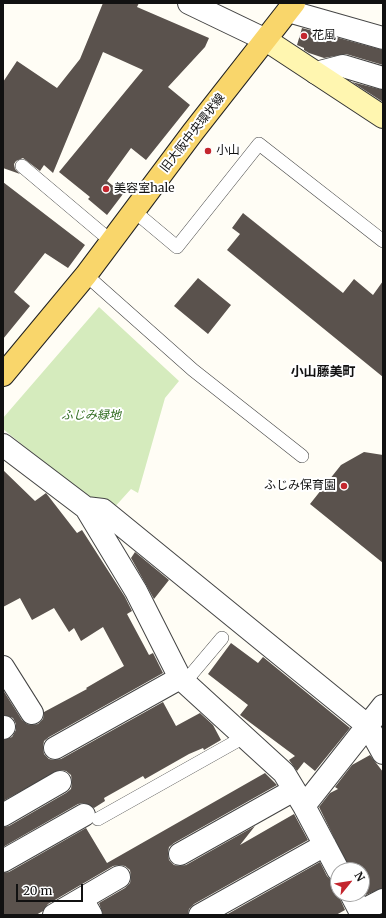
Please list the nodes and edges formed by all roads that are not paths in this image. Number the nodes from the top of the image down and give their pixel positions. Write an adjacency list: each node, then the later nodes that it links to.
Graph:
1 (189, 3): 4 (street)
2 (291, 7): 3 (street); 4 (main road, 旧大阪中央環状線)
3 (383, 38)
4 (266, 40): 5 (street); 9 (main road, 旧大阪中央環状線)
5 (316, 73): 6 (street); 7 (street)
6 (383, 78)
7 (383, 117)
8 (22, 166): 10 (lane)
9 (134, 211): 10 (main road, 旧大阪中央環状線); 11 (lane)
10 (111, 241): 12 (main road, 旧大阪中央環状線)
11 (383, 241)
12 (86, 275): 13 (main road, 旧大阪中央環状線); 15 (lane)
13 (6, 366)
14 (3, 445): 16 (street)
15 (302, 456)
16 (86, 508): 19 (street); 22 (street)
17 (222, 638): 19 (lane)
18 (3, 666): 21 (street)
19 (182, 681): 23 (street); 24 (street)
20 (383, 706): 22 (street)
21 (32, 713)
22 (368, 726): 25 (street); 27 (street)
23 (244, 736): 27 (street); 29 (lane)
24 (55, 748)
25 (383, 753)
26 (60, 782): 28 (street)
27 (299, 798): 30 (street); 31 (street)
28 (3, 815)
29 (91, 817): 32 (street)
30 (325, 845): 33 (street); 39 (street)
31 (180, 854)
32 (3, 861)
33 (334, 862)
34 (119, 877): 36 (street)
35 (383, 900): 37 (street)
36 (87, 907): 38 (street)
37 (358, 907)
38 (54, 915)
39 (200, 915)

